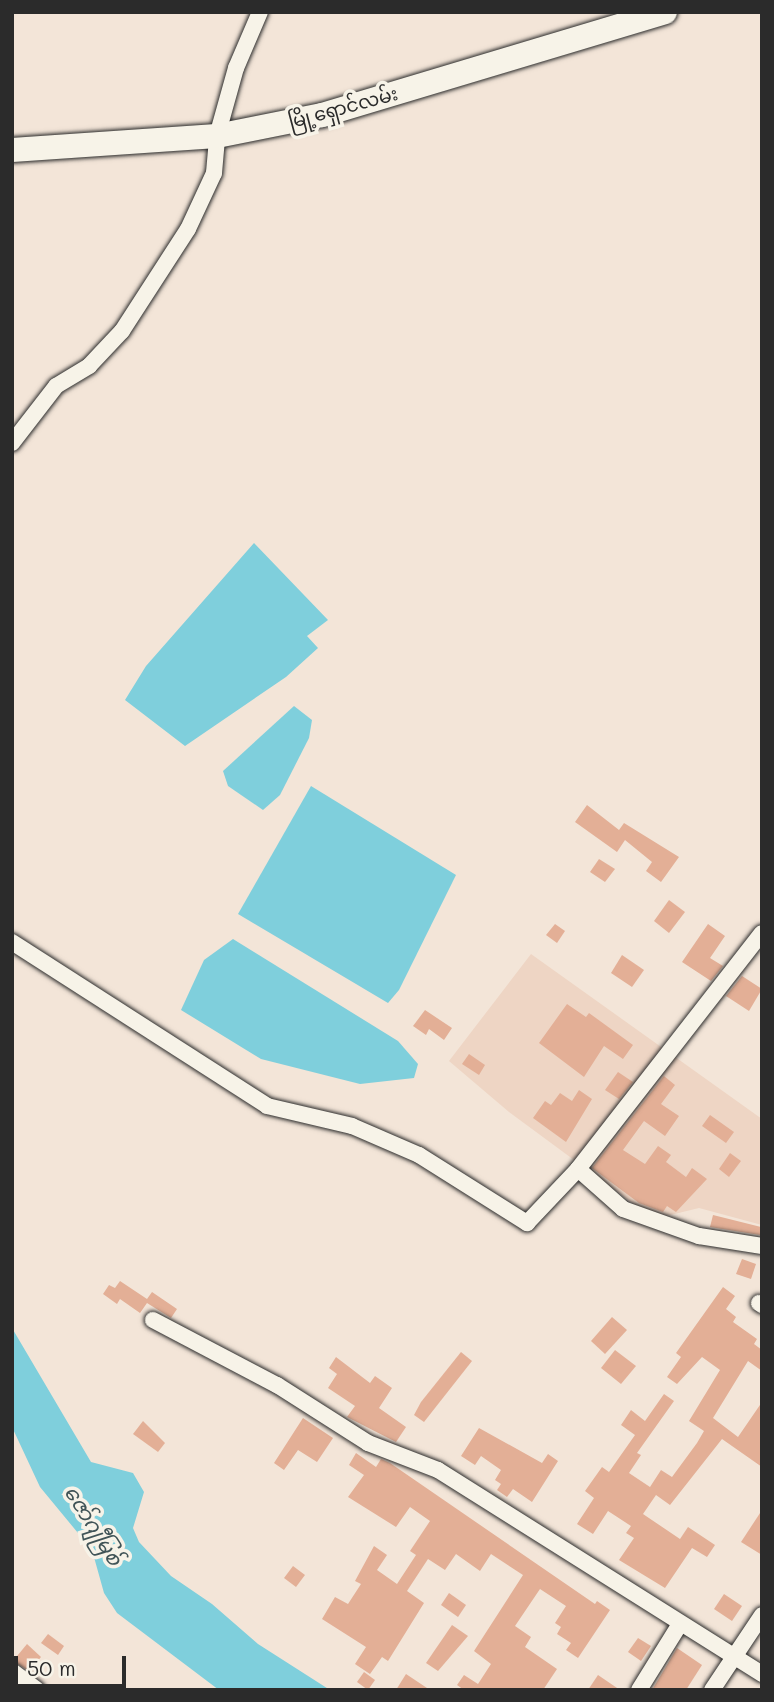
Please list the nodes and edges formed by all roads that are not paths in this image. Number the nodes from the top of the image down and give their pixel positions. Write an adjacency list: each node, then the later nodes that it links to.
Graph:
1 (260, 12): 3 (street)
2 (664, 12): 3 (main road, မြို့ရှောင်လမ်း)
3 (217, 136): 4 (main road, မြို့ရှောင်လမ်း); 5 (street)
4 (12, 150)
5 (12, 443)
6 (762, 933): 8 (street)
7 (12, 942): 8 (street)
8 (578, 1170): 9 (street)
9 (762, 1246)
10 (153, 1320): 12 (street)
11 (762, 1615): 13 (street)
12 (680, 1624): 13 (street); 17 (street)
13 (734, 1656): 15 (street); 18 (street)
14 (12, 1671): 16 (street)
15 (762, 1674)
16 (37, 1690)
17 (639, 1690)
18 (712, 1690)

